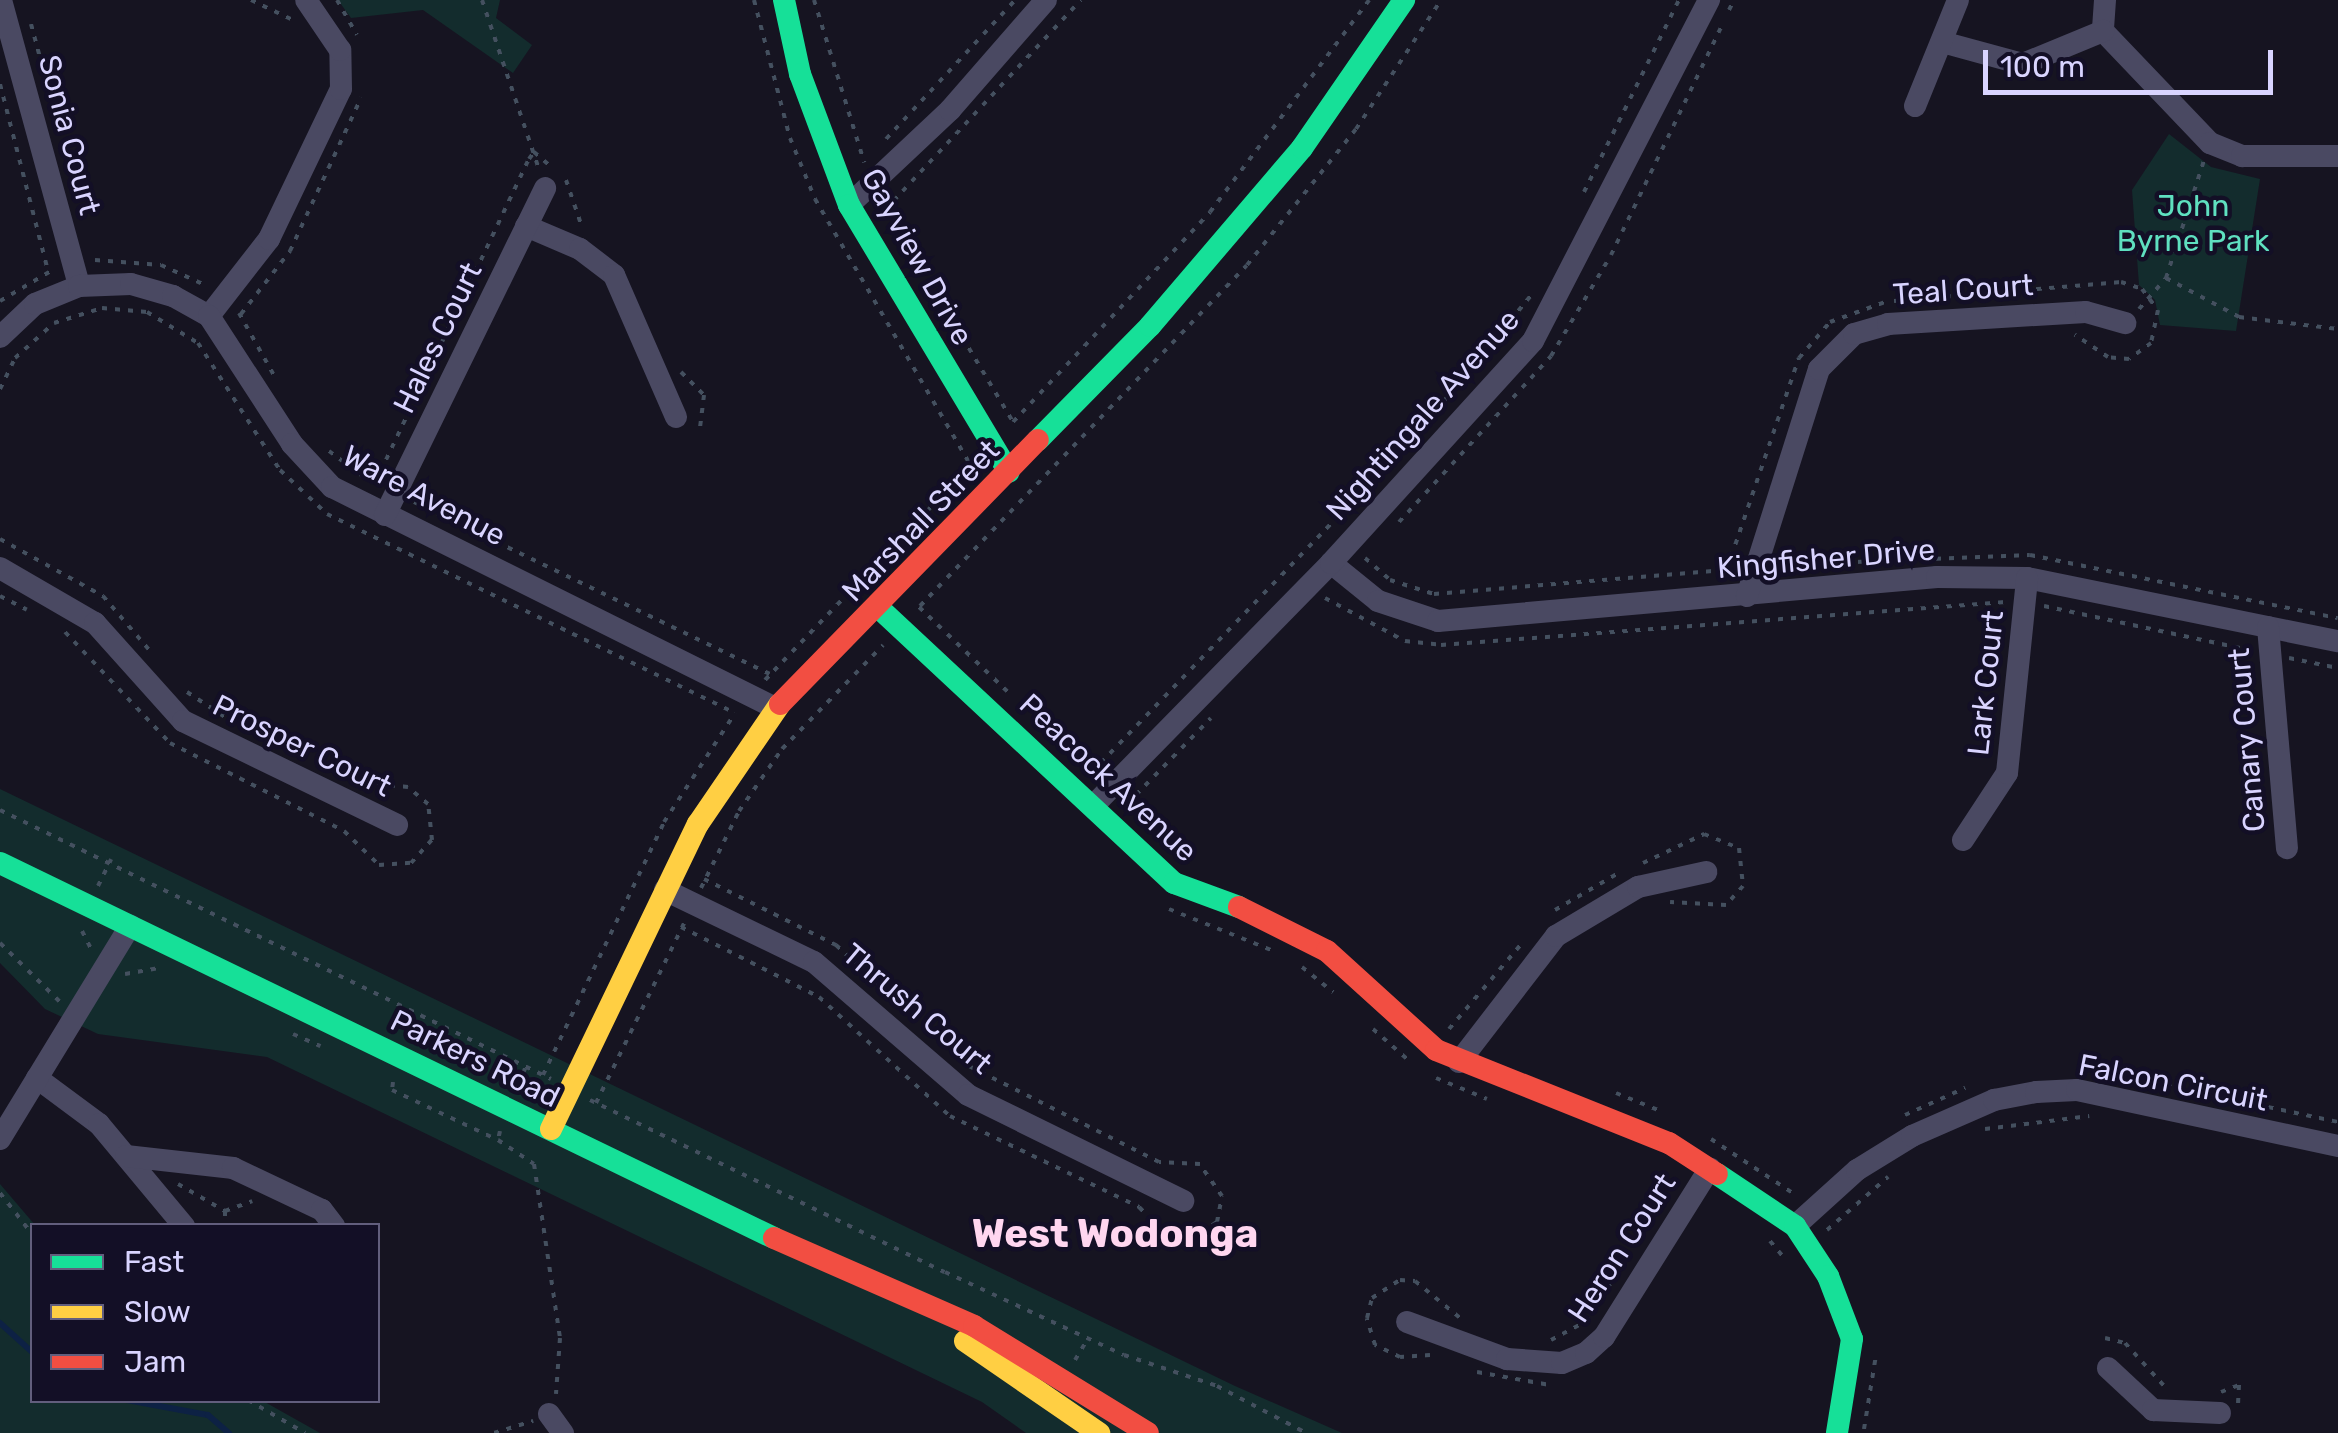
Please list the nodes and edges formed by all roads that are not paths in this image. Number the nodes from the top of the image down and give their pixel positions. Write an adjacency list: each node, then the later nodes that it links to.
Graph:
1 (1, 0): 16 (street, Sonia Court)
2 (306, 0): 17 (street)
3 (784, 0): 14 (street, Gayview Drive)
4 (1046, 0): 14 (street)
5 (1404, 0): 21 (street, Marshall Street)
6 (1708, 0): 23 (street, Nightingale Avenue)
7 (1958, 0): 10 (street)
8 (2106, 0): 9 (street)
9 (2103, 31): 10 (street); 12 (street)
10 (1942, 42): 11 (street)
11 (1915, 106)
12 (2338, 156)
13 (545, 188): 15 (street, Hales Court)
14 (849, 206): 21 (street, Gayview Drive)
15 (526, 226): 20 (street); 22 (street, Hales Court)
16 (76, 276): 17 (street); 19 (street)
17 (213, 301): 22 (street, Ware Avenue)
18 (2124, 323): 26 (street, Teal Court)
19 (0, 337)
20 (676, 417)
21 (1008, 472): 27 (street, Marshall Street)
22 (385, 515): 30 (street, Ware Avenue)
23 (1331, 563): 26 (street, Kingfisher Drive); 31 (street, Nightingale Avenue)
24 (0, 568): 32 (street, Prosper Court)
25 (2026, 590): 26 (street, Kingfisher Drive); 28 (street, Kingfisher Drive); 33 (street, Lark Court)
26 (1747, 596)
27 (880, 609): 30 (street, Marshall Street); 31 (street, Peacock Avenue)
28 (2268, 627): 29 (street, Kingfisher Drive); 34 (street, Canary Court)
29 (2338, 641)
30 (776, 708): 37 (street, Marshall Street)
31 (1093, 806): 39 (street, Peacock Avenue)
32 (396, 825)
33 (1963, 840)
34 (2287, 848)
35 (0, 863): 38 (street, Parkers Road)
36 (1706, 872): 39 (street)
37 (665, 890): 42 (street, Marshall Street); 46 (street, Thrush Court)
38 (130, 926): 40 (street); 42 (street, Parkers Road)
39 (1460, 1062): 45 (street, Peacock Avenue)
40 (37, 1078): 41 (street); 44 (street)
41 (3, 1127)
42 (551, 1129): 50 (street, Parkers Road)
43 (2338, 1146): 49 (street, Falcon Circuit)
44 (126, 1156): 47 (street); 48 (street)
45 (1710, 1168): 49 (street, Peacock Avenue); 51 (street, Heron Court)
46 (1183, 1202)
47 (182, 1223)
48 (332, 1223)
49 (1795, 1226): 57 (street, Peacock Avenue)
50 (924, 1310): 55 (street, Parkers Road); 56 (street, Parkers Road)
51 (1407, 1322)
52 (2108, 1368): 54 (street)
53 (2222, 1408): 54 (street)
54 (2153, 1410): 58 (street)
55 (1099, 1433)
56 (1148, 1433)
57 (1837, 1433)
58 (2143, 1433)

